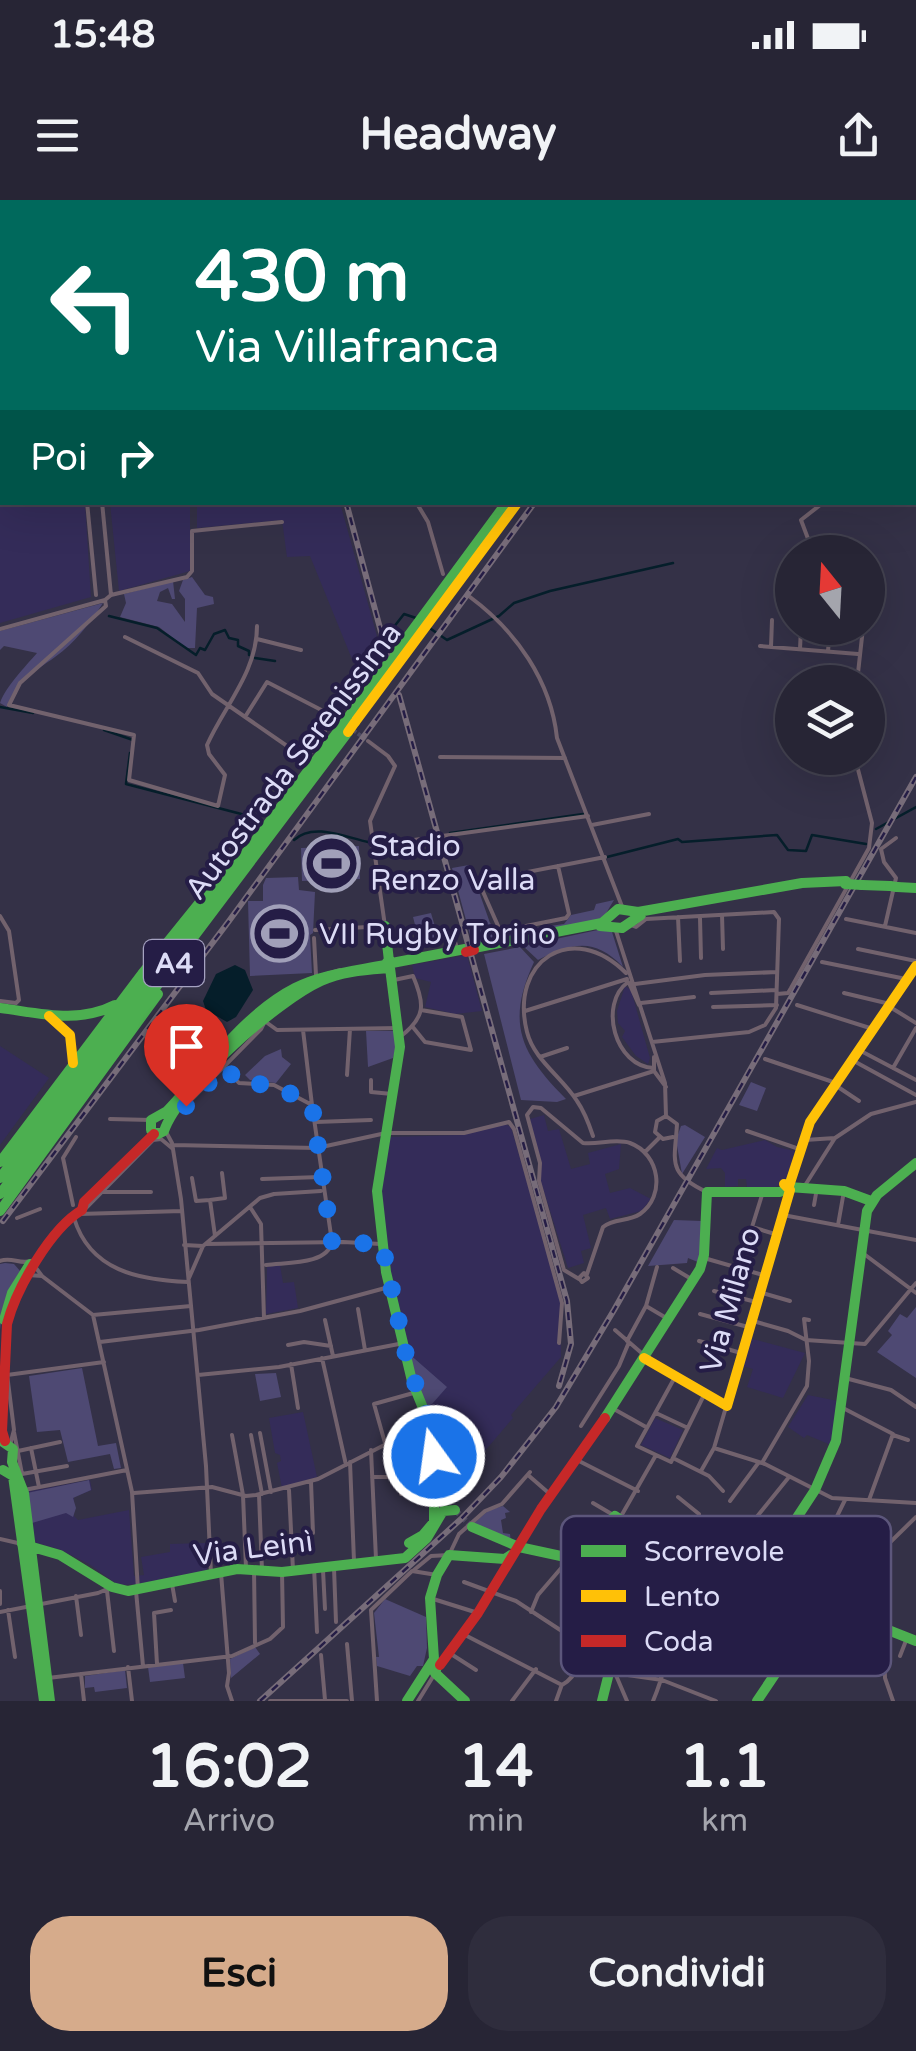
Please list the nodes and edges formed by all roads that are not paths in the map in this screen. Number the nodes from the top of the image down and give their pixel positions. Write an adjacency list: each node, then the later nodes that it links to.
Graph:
1 (88, 505): 11 (street)
2 (102, 505): 10 (street)
3 (418, 505): 9 (street)
4 (505, 505): 16 (main road, Autostrada Serenissima / A4)
5 (516, 505): 16 (main road, Autostrada Serenissima / A4)
6 (820, 505): 8 (street)
7 (282, 522): 10 (street)
8 (807, 535)
9 (444, 574)
10 (111, 595): 13 (street)
11 (96, 596): 13 (street); 14 (street)
12 (470, 597): 36 (street)
13 (105, 600): 14 (street); 31 (street)
14 (89, 604): 18 (street)
15 (772, 620): 25 (street)
16 (423, 623): 33 (main road, Autostrada Serenissima / A4)
17 (257, 626): 20 (street)
18 (0, 630)
19 (125, 637): 31 (street)
20 (257, 639): 27 (street); 31 (street)
21 (800, 645): 26 (street)
22 (829, 645): 28 (street)
23 (860, 645): 29 (street)
24 (760, 646): 25 (street)
25 (771, 647): 26 (street)
26 (800, 649): 28 (street)
27 (301, 650)
28 (828, 651): 29 (street)
29 (858, 654): 30 (street)
30 (858, 665)
31 (230, 708): 32 (street)
32 (244, 718): 33 (street); 33 (street)
33 (343, 722): 37 (main road, Autostrada Serenissima / A4); 58 (main road, Autostrada Serenissima / A4)
34 (368, 741): 43 (street)
35 (440, 758): 36 (street)
36 (565, 759): 40 (street)
37 (310, 769): 70 (main road); 141 (main road, Autostrada Serenissima / A4)
38 (859, 775): 76 (street)
39 (649, 814): 41 (street)
40 (588, 816): 41 (street); 43 (street)
41 (592, 824): 44 (street)
42 (896, 838): 54 (street)
43 (372, 846): 53 (street)
44 (604, 858): 45 (street); 51 (street)
45 (558, 866): 45 (street)
46 (916, 886): 51 (main road, bridge)
47 (722, 914): 49 (street); 60 (street); 69 (street)
48 (0, 916): 83 (street)
49 (700, 916): 50 (street); 63 (street)
50 (678, 917): 51 (street); 64 (street)
51 (620, 918): 62 (street); 62 (street); 67 (main road)
52 (846, 919): 54 (street)
53 (385, 926): 55 (street); 67 (main road)
54 (885, 926): 57 (street)
55 (315, 930)
56 (452, 933): 67 (street)
57 (916, 933)
58 (195, 934): 153 (main road, Autostrada Serenissima / A4); 162 (main road)
59 (314, 938): 71 (street)
60 (723, 949)
61 (858, 949): 66 (street, Via Milano)
62 (624, 952): 72 (street); 74 (street)
63 (701, 958)
64 (680, 962)
65 (822, 962): 73 (street)
66 (916, 963): 73 (main road, Via Milano)
67 (390, 966): 68 (main road); 84 (main road); 87 (street); 96 (main road)
68 (359, 970): 71 (street); 75 (main road)
69 (778, 972): 74 (street); 76 (street)
70 (142, 974): 83 (main road); 108 (main road)
71 (316, 975): 75 (street)
72 (627, 978): 88 (street); 88 (street); 89 (street); 103 (street)
73 (907, 979): 85 (main road, Via Milano)
74 (635, 984): 80 (street)
75 (292, 989): 123 (main road)
76 (777, 992): 77 (street); 81 (street)
77 (711, 993)
78 (844, 994): 85 (street)
79 (694, 997): 80 (street)
80 (641, 1003): 89 (street)
81 (776, 1004): 86 (street); 97 (street)
82 (798, 1005): 94 (street)
83 (0, 1006): 108 (main road)
84 (275, 1006): 90 (street); 117 (main road)
85 (889, 1006): 92 (street); 94 (main road, Via Milano)
86 (712, 1008)
87 (421, 1010): 91 (street); 91 (street)
88 (525, 1011): 100 (street)
89 (644, 1014): 97 (street)
90 (265, 1022): 95 (street); 102 (street)
91 (412, 1026): 96 (street)
92 (916, 1026): 104 (street)
93 (350, 1029): 95 (street); 96 (street); 107 (street)
94 (873, 1029): 99 (main road, Via Milano)
95 (304, 1030): 118 (street)
96 (399, 1032): 113 (main road)
97 (653, 1044): 105 (street); 112 (street)
98 (567, 1048): 100 (street)
99 (851, 1055): 104 (street); 111 (main road, Via Milano); 115 (street)
100 (540, 1057): 114 (street)
101 (765, 1060): 111 (street)
102 (224, 1067): 117 (street); 118 (street)
103 (644, 1067): 105 (street); 106 (street)
104 (893, 1068): 109 (street)
105 (654, 1070): 106 (street); 112 (street)
106 (645, 1074): 114 (street)
107 (347, 1075)
108 (66, 1077): 136 (main road)
109 (915, 1077)
110 (370, 1080): 113 (street)
111 (836, 1084): 116 (street); 131 (main road, Via Milano)
112 (666, 1088): 119 (street)
113 (392, 1094): 125 (main road)
114 (574, 1096): 126 (street)
115 (916, 1099): 130 (street)
116 (860, 1101)
117 (179, 1105): 123 (main road)
118 (312, 1105): 122 (street)
119 (666, 1116): 128 (street); 129 (street)
120 (110, 1119): 123 (street)
121 (371, 1120): 122 (street)
122 (314, 1122): 133 (street)
123 (160, 1128): 132 (street); 134 (main road); 158 (main road)
124 (747, 1131): 131 (street)
125 (386, 1134): 133 (street); 171 (main road); 212 (street)
126 (593, 1136)
127 (76, 1137): 158 (street)
128 (659, 1137): 129 (street); 135 (street)
129 (673, 1137): 152 (street)
130 (835, 1138): 131 (street); 144 (street)
131 (801, 1145): 144 (main road, Via Milano)
132 (173, 1147): 133 (street); 138 (street); 161 (street)
133 (316, 1148): 140 (street)
134 (136, 1150): 138 (street); 158 (main road)
135 (645, 1152): 135 (street)
136 (0, 1162)
137 (916, 1162): 147 (main road)
138 (124, 1172): 150 (street)
139 (222, 1173): 155 (street)
140 (320, 1177): 143 (street); 148 (street)
141 (0, 1178)
142 (192, 1178): 155 (street)
143 (262, 1179)
144 (789, 1186): 145 (main road); 146 (main road); 163 (main road, Via Milano)
145 (817, 1188): 149 (main road); 157 (street)
146 (764, 1190): 152 (main road); 167 (street)
147 (882, 1190): 154 (main road); 156 (main road)
148 (322, 1191): 159 (street); 170 (street)
149 (844, 1191): 154 (main road); 165 (street)
150 (104, 1192): 151 (street); 158 (street)
151 (151, 1192)
152 (707, 1192): 178 (main road)
153 (0, 1194)
154 (857, 1194): 156 (main road); 166 (main road)
155 (210, 1200): 168 (street)
156 (872, 1201): 166 (main road)
157 (814, 1205)
158 (76, 1207): 161 (street); 183 (main road); 183 (main road); 188 (street)
159 (250, 1207): 168 (street); 174 (street)
160 (40, 1208): 164 (street)
161 (182, 1211): 172 (street)
162 (0, 1212)
163 (782, 1212): 165 (street); 167 (main road, Via Milano)
164 (17, 1218)
165 (838, 1225): 166 (street)
166 (864, 1228): 169 (street); 175 (main road)
167 (775, 1234): 185 (main road, Via Milano)
168 (216, 1236): 173 (street)
169 (916, 1240)
170 (332, 1242): 171 (street); 174 (street); 181 (street)
171 (382, 1244): 190 (main road)
172 (184, 1245): 173 (street); 176 (street)
173 (205, 1245): 174 (street); 177 (street)
174 (263, 1245): 181 (street)
175 (861, 1252): 192 (street); 209 (main road)
176 (185, 1254): 177 (street); 188 (street)
177 (199, 1257): 188 (street)
178 (704, 1258): 185 (street); 187 (main road)
179 (0, 1261): 180 (street)
180 (17, 1261): 183 (street); 183 (street)
181 (264, 1265): 200 (street)
182 (658, 1267): 196 (street)
183 (30, 1268): 186 (street); 186 (street); 223 (main road); 227 (main road)
184 (673, 1268): 187 (street)
185 (763, 1275): 193 (main road, Via Milano)
186 (42, 1276): 199 (street)
187 (694, 1280): 201 (main road)
188 (188, 1282): 195 (street)
189 (916, 1283): 192 (street)
190 (389, 1286): 200 (street); 213 (main road)
191 (714, 1291): 193 (street)
192 (914, 1291): 209 (street)
193 (757, 1297): 194 (street); 204 (main road, Via Milano)
194 (790, 1301)
195 (192, 1306): 199 (street); 206 (street)
196 (646, 1306): 201 (street); 211 (street)
197 (358, 1309): 216 (street)
198 (700, 1314): 204 (street)
199 (93, 1316): 210 (street)
200 (264, 1318): 206 (street)
201 (668, 1319): 219 (main road)
202 (325, 1320): 215 (street)
203 (809, 1320): 207 (street)
204 (750, 1324): 207 (street); 217 (main road, Via Milano)
205 (615, 1330): 211 (street)
206 (194, 1332): 210 (street); 224 (street)
207 (806, 1340): 209 (street); 255 (street)
208 (699, 1341): 217 (street)
209 (850, 1341): 226 (main road)
210 (99, 1342): 221 (street)
211 (628, 1342): 219 (street); 236 (street)
212 (559, 1343)
213 (404, 1344): 216 (street); 228 (main road)
214 (288, 1345): 215 (street)
215 (330, 1346): 218 (street)
216 (366, 1350): 218 (street)
217 (741, 1353): 230 (main road, Via Milano)
218 (332, 1356): 220 (street)
219 (644, 1357): 225 (main road); 234 (main road)
220 (322, 1358): 222 (street); 256 (street)
221 (104, 1362): 223 (street); 258 (street)
222 (291, 1364): 224 (street); 233 (street)
223 (6, 1370): 251 (main road)
224 (198, 1376): 266 (street)
225 (675, 1377): 229 (main road); 235 (street)
226 (844, 1378): 231 (main road); 232 (street)
227 (0, 1386)
228 (416, 1392): 244 (main road); 247 (street)
229 (704, 1394): 230 (main road); 238 (street)
230 (727, 1406): 249 (street)
231 (841, 1406): 242 (street); 270 (main road)
232 (916, 1407)
233 (298, 1408)
234 (612, 1408): 237 (street); 253 (main road)
235 (655, 1412): 237 (street); 238 (street)
236 (581, 1426)
237 (646, 1427): 252 (street)
238 (688, 1428): 254 (street)
239 (260, 1432): 273 (street)
240 (251, 1434): 277 (street)
241 (232, 1435): 276 (street)
242 (893, 1435): 245 (street); 280 (street)
243 (400, 1438): 244 (street); 247 (street); 262 (street)
244 (434, 1440): 297 (main road)
245 (908, 1440)
246 (60, 1442): 248 (street)
247 (384, 1443): 250 (street)
248 (31, 1448): 251 (street); 259 (street)
249 (714, 1448): 255 (street); 260 (street)
250 (371, 1450): 256 (street); 261 (street)
251 (9, 1452): 259 (street); 268 (main road); 296 (main road)
252 (656, 1455): 254 (street); 269 (street)
253 (577, 1460): 269 (street); 275 (main road)
254 (672, 1460): 260 (street)
255 (760, 1462): 263 (street); 281 (street)
256 (348, 1464): 264 (street); 302 (street)
257 (66, 1466): 259 (street)
258 (126, 1470): 265 (street); 272 (street)
259 (36, 1472): 265 (street)
260 (700, 1472): 271 (street)
261 (372, 1477): 262 (street); 301 (street)
262 (401, 1477): 274 (street)
263 (790, 1477): 270 (street); 288 (street)
264 (310, 1482): 267 (street); 293 (street)
265 (39, 1487): 268 (street)
266 (207, 1487): 272 (street); 276 (street); 309 (street)
267 (288, 1488): 273 (street); 308 (street)
268 (24, 1490): 296 (main road)
269 (638, 1490): 287 (street)
270 (814, 1490): 279 (street); 289 (main road)
271 (723, 1491)
272 (132, 1492): 314 (street)
273 (271, 1493): 277 (street)
274 (402, 1494)
275 (551, 1494): 298 (main road); 299 (street)
276 (243, 1495): 277 (street); 306 (street)
277 (261, 1495): 306 (street)
278 (678, 1497): 285 (street)
279 (845, 1500): 280 (street); 290 (street)
280 (869, 1500): 283 (street)
281 (730, 1501)
282 (593, 1503): 286 (street)
283 (916, 1503)
284 (454, 1510): 297 (main road)
285 (699, 1514)
286 (616, 1516)
287 (619, 1516)
288 (758, 1516)
289 (797, 1516)
290 (838, 1516)
291 (916, 1517): 295 (street)
292 (472, 1526): 298 (main road)
293 (313, 1533)
294 (0, 1539): 296 (street, Via Leinì)
295 (891, 1541)
296 (26, 1545): 313 (main road, Via Leinì); 320 (main road)
297 (412, 1547): 301 (main road, Via Leinì)
298 (519, 1548): 300 (main road); 303 (main road)
299 (449, 1555): 303 (main road); 307 (street); 310 (main road)
300 (561, 1556)
301 (376, 1559): 302 (main road, Via Leinì)
302 (354, 1561): 304 (main road, Via Leinì)
303 (506, 1561): 316 (main road)
304 (324, 1565): 308 (main road, Via Leinì); 322 (street); 327 (street); 328 (street)
305 (561, 1568): 325 (street)
306 (254, 1569): 308 (main road, Via Leinì); 309 (main road, Via Leinì); 334 (street)
307 (414, 1570): 310 (street); 367 (street)
308 (287, 1571): 334 (street)
309 (216, 1573): 312 (main road, Via Leinì); 338 (street)
310 (437, 1575): 318 (main road)
311 (464, 1582): 316 (street)
312 (172, 1584): 314 (main road, Via Leinì); 319 (street)
313 (106, 1588): 314 (main road, Via Leinì); 317 (street); 335 (street)
314 (137, 1590): 343 (street)
315 (0, 1591): 321 (street)
316 (490, 1591): 325 (street); 326 (main road)
317 (76, 1596): 320 (street); 331 (street)
318 (430, 1598): 326 (street); 342 (main road)
319 (175, 1600)
320 (34, 1604): 323 (street); 355 (main road)
321 (0, 1608): 323 (street)
322 (324, 1609)
323 (8, 1610): 340 (street)
324 (171, 1610): 341 (street)
325 (531, 1612): 329 (street)
326 (478, 1613): 330 (main road)
327 (336, 1622)
328 (317, 1632)
329 (561, 1633)
330 (462, 1634): 336 (main road); 346 (street)
331 (81, 1636)
332 (911, 1640): 339 (street)
333 (347, 1644): 366 (street)
334 (256, 1645): 338 (street)
335 (114, 1651)
336 (449, 1652): 342 (main road); 345 (street)
337 (320, 1655): 360 (street)
338 (228, 1656): 341 (street); 364 (street)
339 (900, 1656)
340 (15, 1657)
341 (157, 1664): 343 (street)
342 (436, 1665): 368 (main road); 369 (street); 370 (main road)
343 (144, 1666): 344 (street)
344 (128, 1667): 347 (street); 363 (street)
345 (476, 1670)
346 (536, 1670): 357 (street); 371 (street)
347 (81, 1674): 355 (street); 362 (street)
348 (572, 1676): 357 (street)
349 (611, 1676): 373 (main road)
350 (615, 1676): 358 (street)
351 (629, 1676): 356 (street); 358 (street)
352 (663, 1676): 356 (street)
353 (774, 1676): 377 (main road)
354 (885, 1676): 378 (street)
355 (41, 1679): 361 (main road)
356 (662, 1680): 375 (street); 376 (street)
357 (562, 1685): 372 (street)
358 (622, 1690): 374 (street)
359 (270, 1700): 365 (street)
360 (325, 1700): 365 (street); 366 (street)
361 (47, 1701)
362 (84, 1701)
363 (132, 1701)
364 (232, 1701)
365 (296, 1701)
366 (350, 1701)
367 (377, 1701)
368 (407, 1701)
369 (418, 1701)
370 (466, 1701)
371 (512, 1701)
372 (556, 1701)
373 (602, 1701)
374 (626, 1701)
375 (652, 1701)
376 (716, 1701)
377 (757, 1701)
378 (893, 1701)

